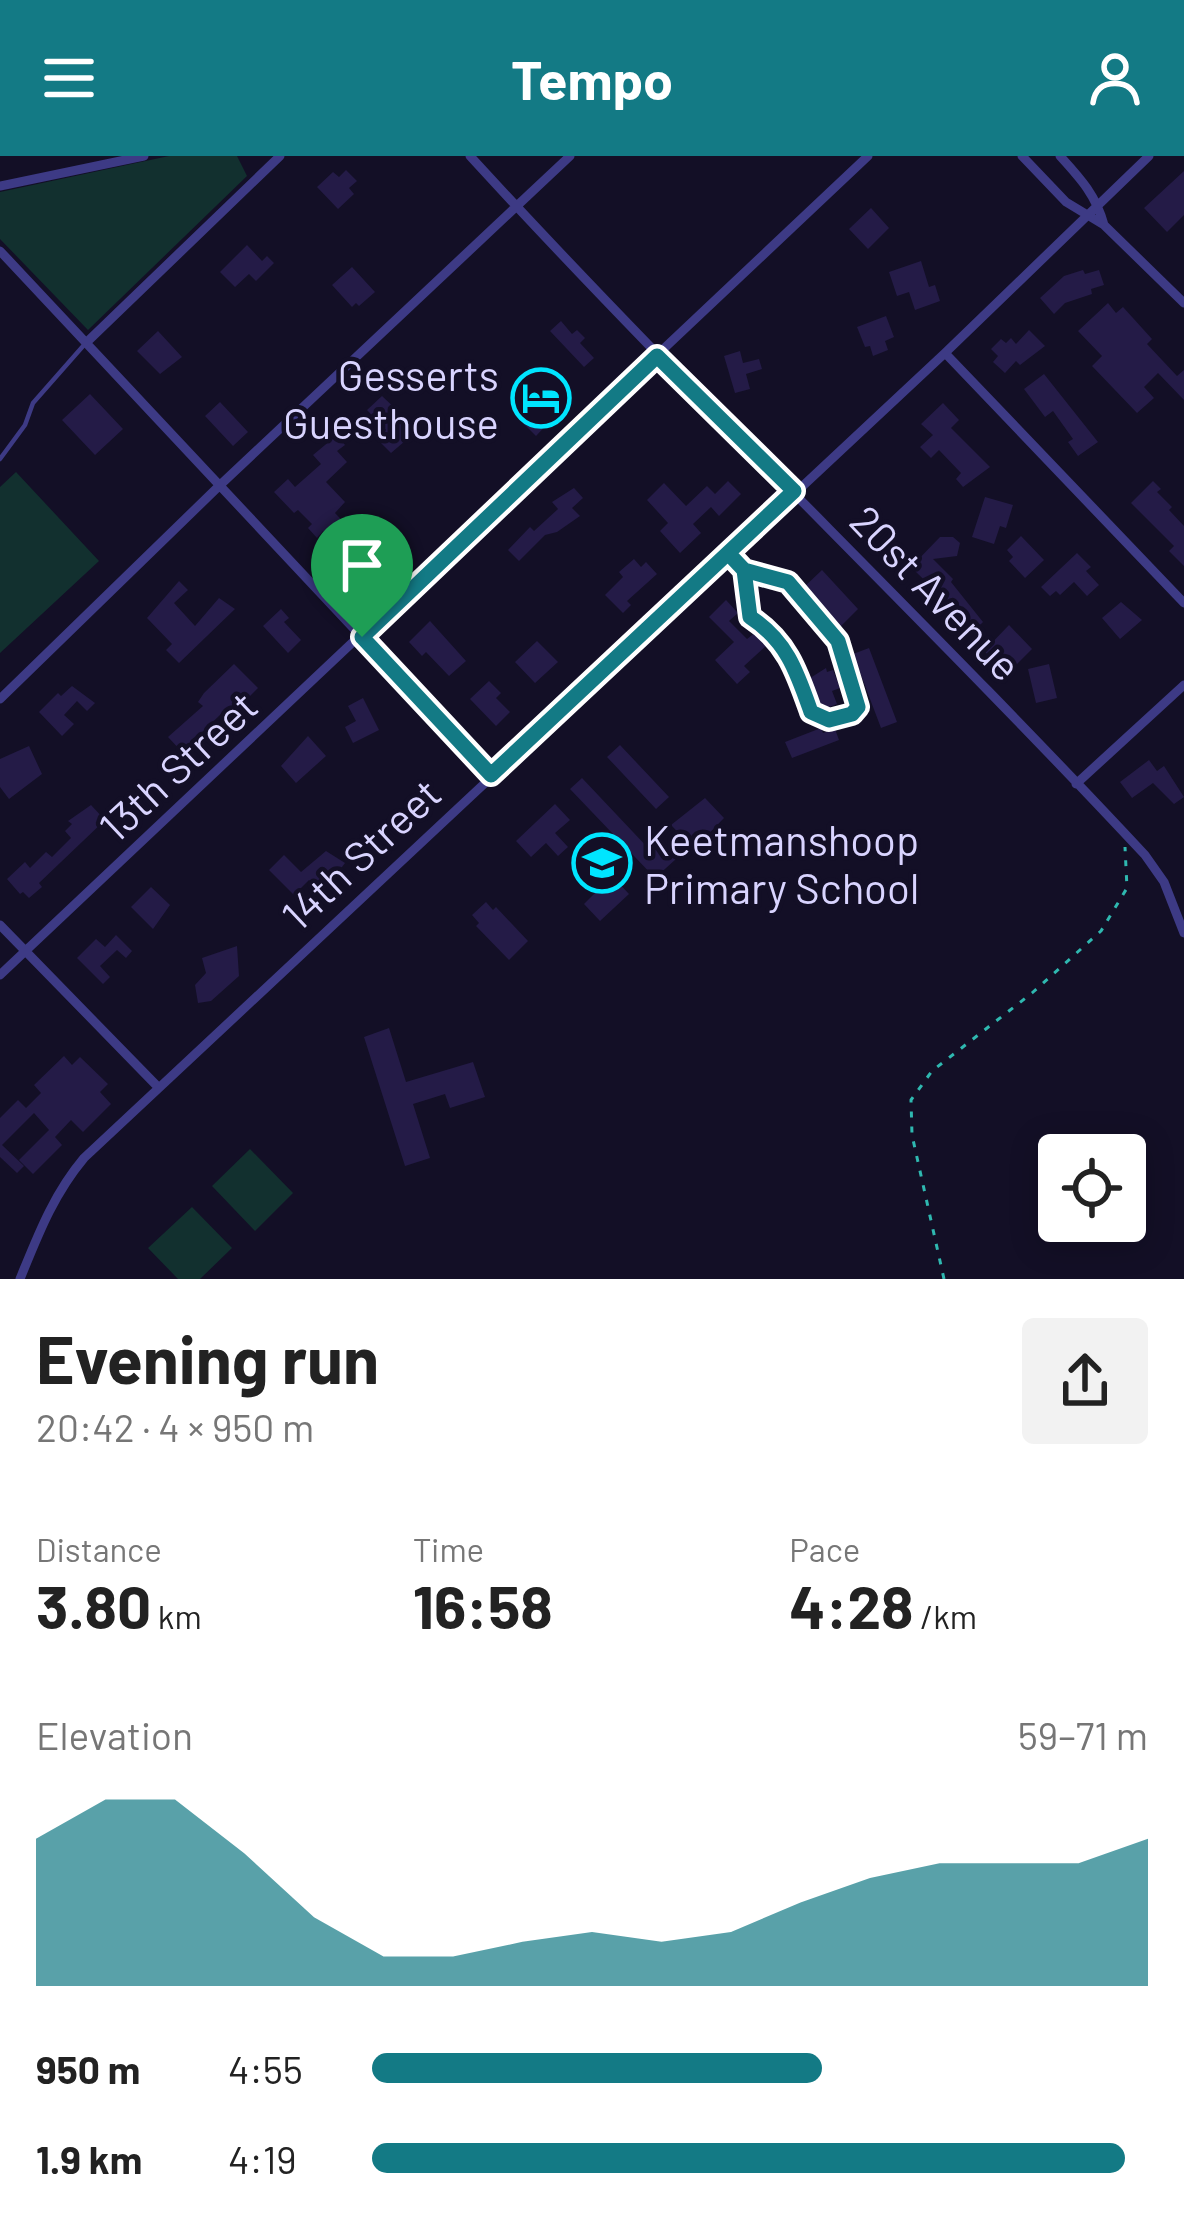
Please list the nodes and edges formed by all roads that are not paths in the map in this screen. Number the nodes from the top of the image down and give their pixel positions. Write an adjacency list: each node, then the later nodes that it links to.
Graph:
1 (144, 156): 9 (street)
2 (470, 156): 11 (street, 20st Avenue)
3 (570, 156): 11 (street)
4 (868, 156): 18 (street, 13th Street)
5 (1022, 156): 12 (street)
6 (1060, 156): 10 (street)
7 (1149, 156): 10 (street, 14th Street)
8 (276, 158): 16 (street)
9 (0, 186)
10 (1099, 205): 12 (street, 14th Street); 13 (street)
11 (516, 207): 18 (street, 20st Avenue); 20 (street)
12 (1087, 216): 13 (street); 17 (street, 14th Street)
13 (1104, 225): 15 (street)
14 (0, 251): 16 (street)
15 (1184, 303)
16 (88, 341): 19 (lane); 20 (street)
17 (945, 353): 21 (street, 14th Street); 24 (street)
18 (657, 356): 21 (street, 20st Avenue); 25 (street, 13th Street)
19 (0, 459)
20 (218, 487): 25 (street); 27 (street)
21 (794, 491): 22 (street, 14th Street); 29 (street, 20st Avenue)
22 (728, 553): 23 (lane); 28 (street, 14th Street)
23 (744, 570): 23 (lane)
24 (1184, 603)
25 (362, 637): 28 (street); 32 (street, 13th Street)
26 (1184, 685): 29 (street)
27 (0, 699)
28 (491, 775): 34 (street, 14th Street)
29 (1076, 784): 31 (street, 20st Avenue)
30 (0, 925): 32 (street)
31 (1184, 933)
32 (25, 951): 33 (street, 13th Street); 34 (street)
33 (0, 975)
34 (158, 1087): 35 (street, 14th Street)
35 (20, 1279)

